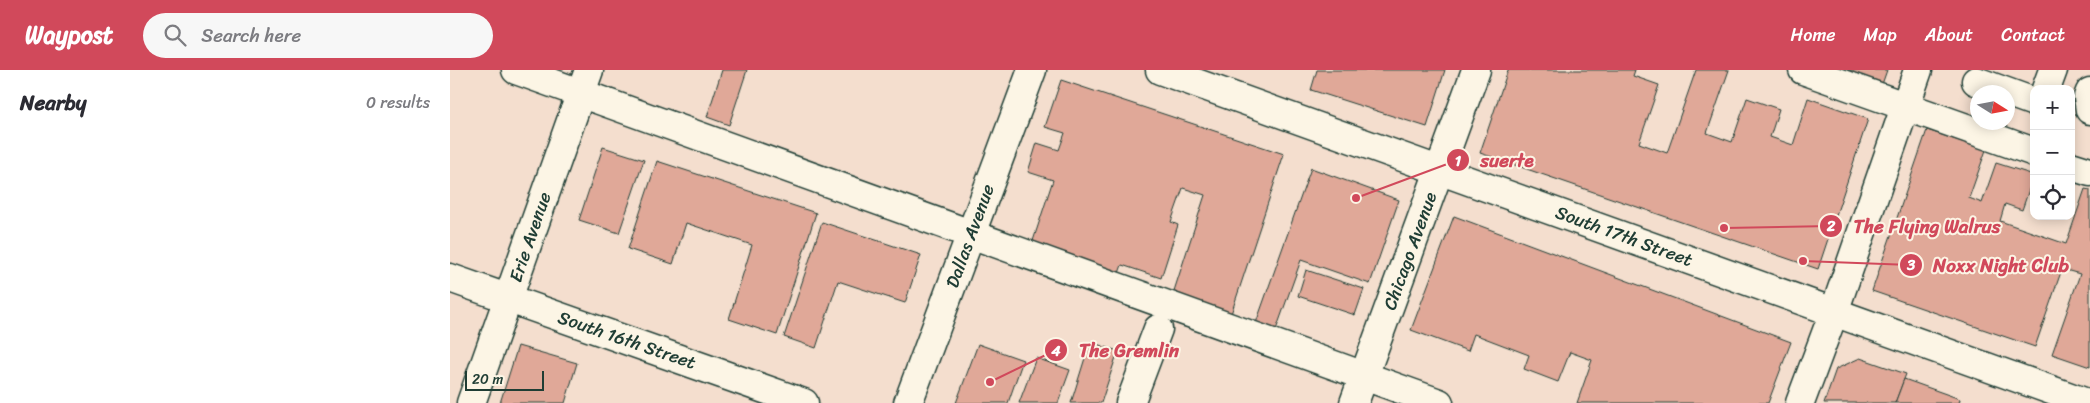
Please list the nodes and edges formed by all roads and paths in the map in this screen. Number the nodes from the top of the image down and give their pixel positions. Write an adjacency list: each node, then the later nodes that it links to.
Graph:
1 (516, 70): 8 (street)
2 (1032, 70): 19 (street, Dallas Avenue)
3 (1160, 70): 17 (street, South 17th Street)
4 (1476, 70): 17 (street, Chicago Avenue)
5 (1803, 70): 13 (street)
6 (1918, 70): 13 (street)
7 (2053, 70): 10 (street)
8 (584, 81): 19 (street); 21 (street, Erie Avenue)
9 (1976, 81): 12 (street)
10 (2047, 85)
11 (2090, 92): 14 (street)
12 (2030, 101)
13 (1906, 106): 15 (street); 22 (street)
14 (2090, 110)
15 (2030, 151)
16 (2075, 167): 18 (street)
17 (1440, 170): 22 (street, South 17th Street); 24 (street, Chicago Avenue)
18 (2090, 172)
19 (971, 233): 24 (street); 27 (street, Dallas Avenue)
20 (450, 278): 21 (street, South 16th Street)
21 (508, 298): 25 (street, Erie Avenue); 26 (street, South 16th Street)
22 (1834, 312): 31 (street); 32 (street, South 17th Street)
23 (1158, 330): 28 (street)
24 (1364, 376): 29 (street, Chicago Avenue); 30 (street)
25 (471, 403)
26 (804, 403)
27 (908, 403)
28 (1130, 403)
29 (1354, 403)
30 (1439, 403)
31 (1800, 403)
32 (2087, 403)

